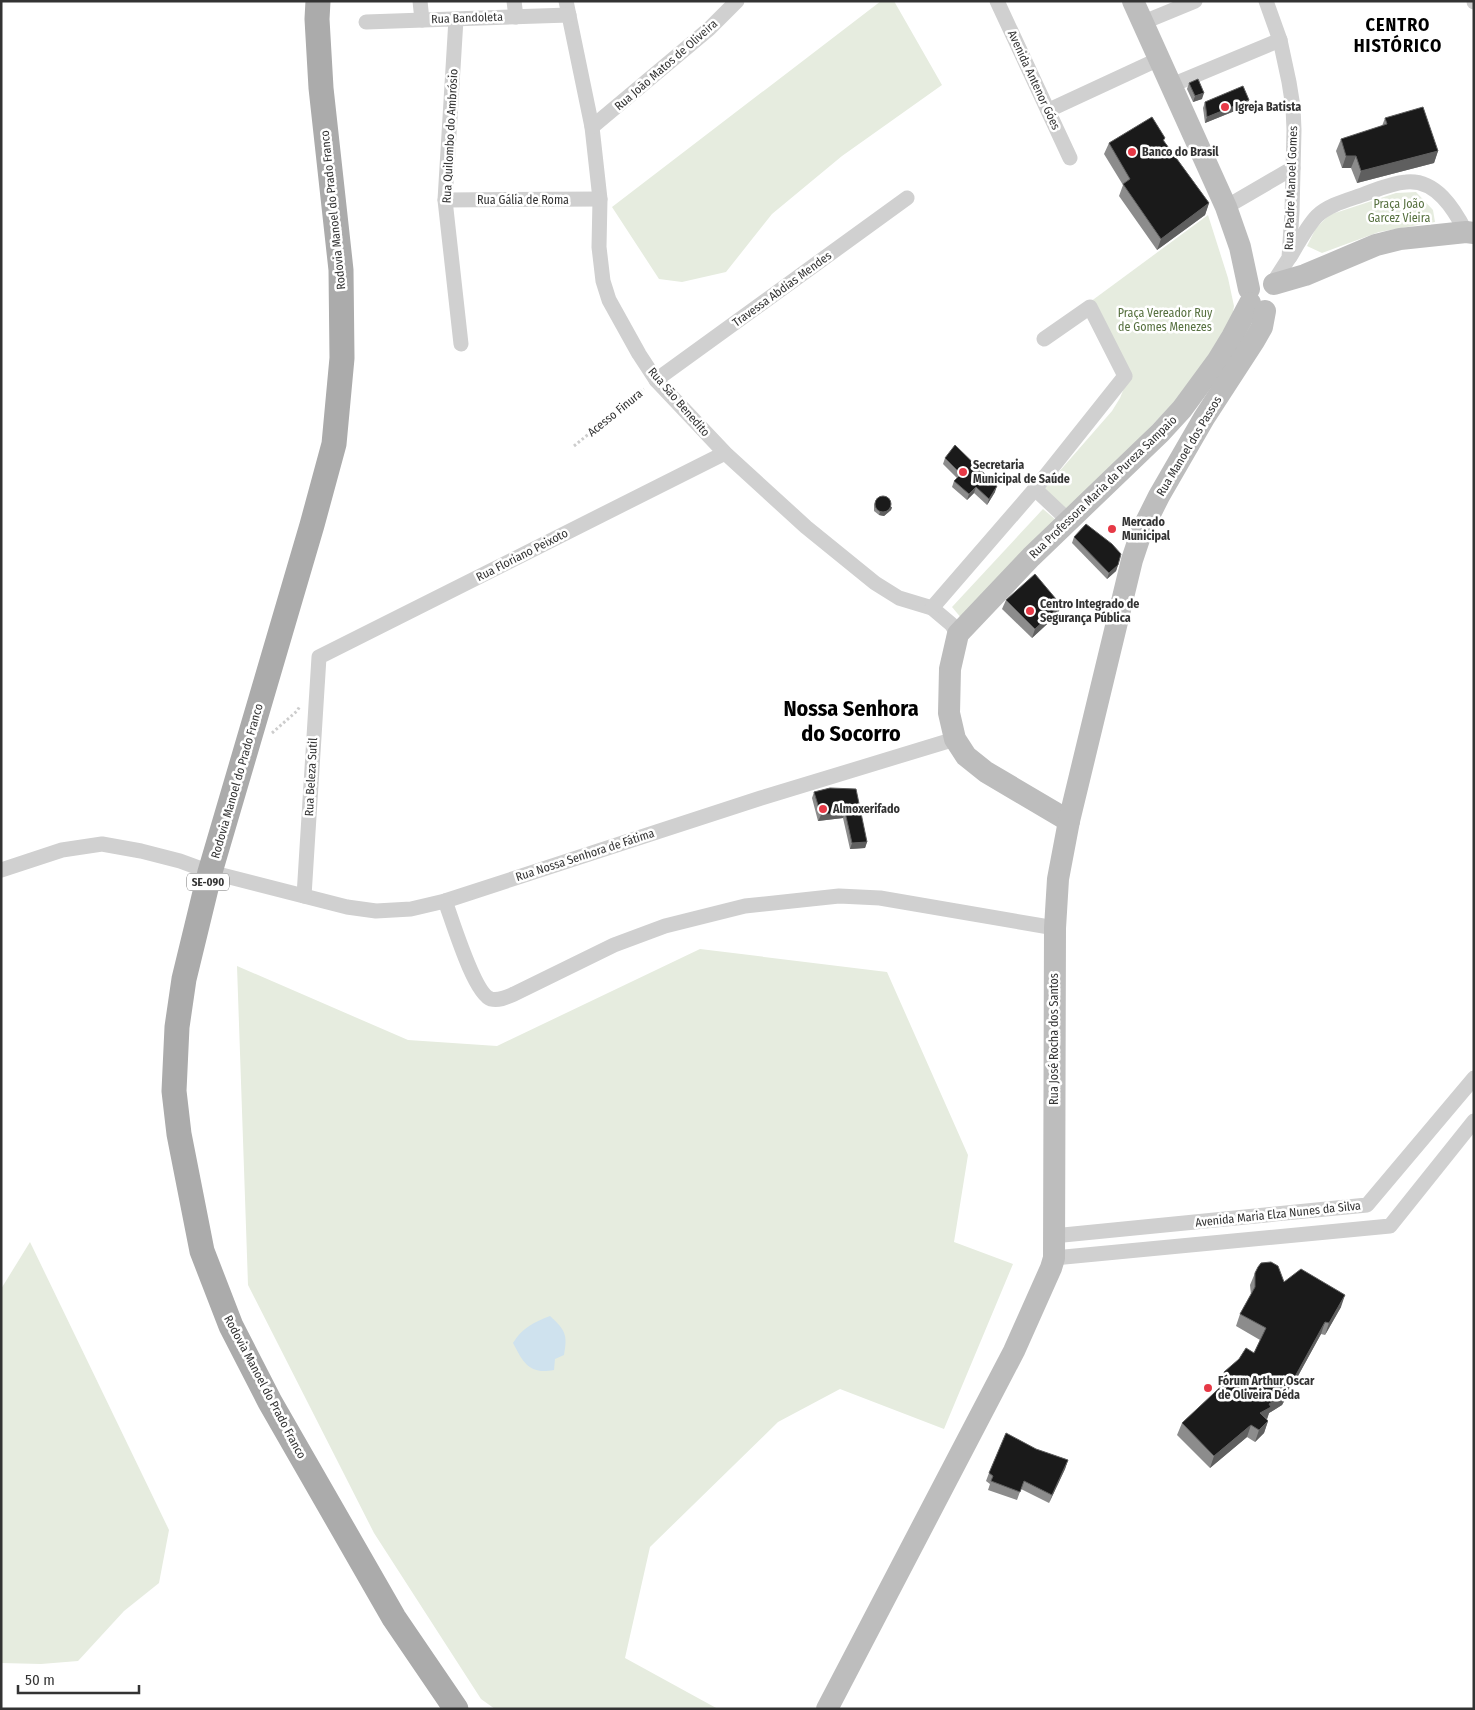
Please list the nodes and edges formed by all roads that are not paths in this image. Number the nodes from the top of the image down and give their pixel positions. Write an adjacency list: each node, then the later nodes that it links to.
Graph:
1 (318, 1): 41 (main road, Rodovia Manoel do Prado Franco / SE-090)
2 (420, 1): 12 (street)
3 (514, 1): 10 (street)
4 (737, 1): 19 (street, Rua João Matos de Oliveira)
5 (997, 1): 18 (street, Avenida Antenor Góes)
6 (1134, 1): 14 (street)
7 (1195, 1): 14 (street)
8 (1266, 1): 15 (street, Rua Padre Manoel Gomes)
9 (567, 8): 10 (street, Rua Bandoleta); 19 (street, Rua São Benedito)
10 (516, 16): 11 (street, Rua Bandoleta)
11 (456, 18): 12 (street, Rua Bandoleta); 24 (street, Rua Quilombo do Ambrósio)
12 (422, 20): 13 (street, Rua Bandoleta)
13 (366, 22)
14 (1144, 22): 16 (street)
15 (1280, 40): 17 (street); 21 (street, Rua Padre Manoel Gomes)
16 (1159, 59): 17 (street); 18 (street)
17 (1172, 85): 25 (street)
18 (1049, 110): 20 (street, Avenida Antenor Góes)
19 (592, 127): 23 (street, Rua São Benedito)
20 (1070, 158)
21 (1292, 168): 25 (street); 27 (street, Rua Padre Manoel Gomes)
22 (907, 198): 31 (street, Travessa Abdias Mendes)
23 (600, 199): 24 (street, Rua Gália de Roma); 31 (street, Rua São Benedito)
24 (445, 200): 30 (street, Rua Quilombo do Ambrósio)
25 (1226, 207): 28 (street)
26 (1470, 233): 27 (street); 28 (street)
27 (1289, 258): 28 (street, Rua Padre Manoel Gomes)
28 (1264, 293): 34 (street, Rua Professora Maria da Pureza Sampaio); 39 (street, Rua Manoel dos Passos)
29 (1044, 339): 33 (street)
30 (462, 344)
31 (656, 380): 32 (street, Rua São Benedito)
32 (725, 453): 35 (street, Rua São Benedito); 37 (street, Rua Floriano Peixoto)
33 (1035, 489): 34 (street); 35 (street)
34 (1069, 521): 36 (street, Rua Professora Maria da Pureza Sampaio)
35 (932, 608): 36 (street, Rua São Benedito)
36 (958, 634): 38 (street)
37 (319, 658): 42 (street, Rua Beleza Sutil)
38 (955, 739): 39 (street); 43 (street, Rua Nossa Senhora de Fátima)
39 (1070, 821): 44 (street, Rua José Rocha dos Santos)
40 (1, 870): 41 (street, Rua Nossa Senhora de Fátima)
41 (210, 872): 42 (street, Rua Nossa Senhora de Fátima); 48 (main road, Rodovia Manoel do Prado Franco / SE-090)
42 (304, 896): 43 (street, Rua Nossa Senhora de Fátima)
43 (445, 901): 44 (street)
44 (1055, 928): 47 (street, Rua José Rocha dos Santos)
45 (1474, 1078): 47 (street, Avenida Maria Elza Nunes da Silva)
46 (1474, 1121): 47 (street, Avenida Maria Elza Nunes da Silva)
47 (1053, 1247): 49 (street)
48 (456, 1709)
49 (827, 1709)

